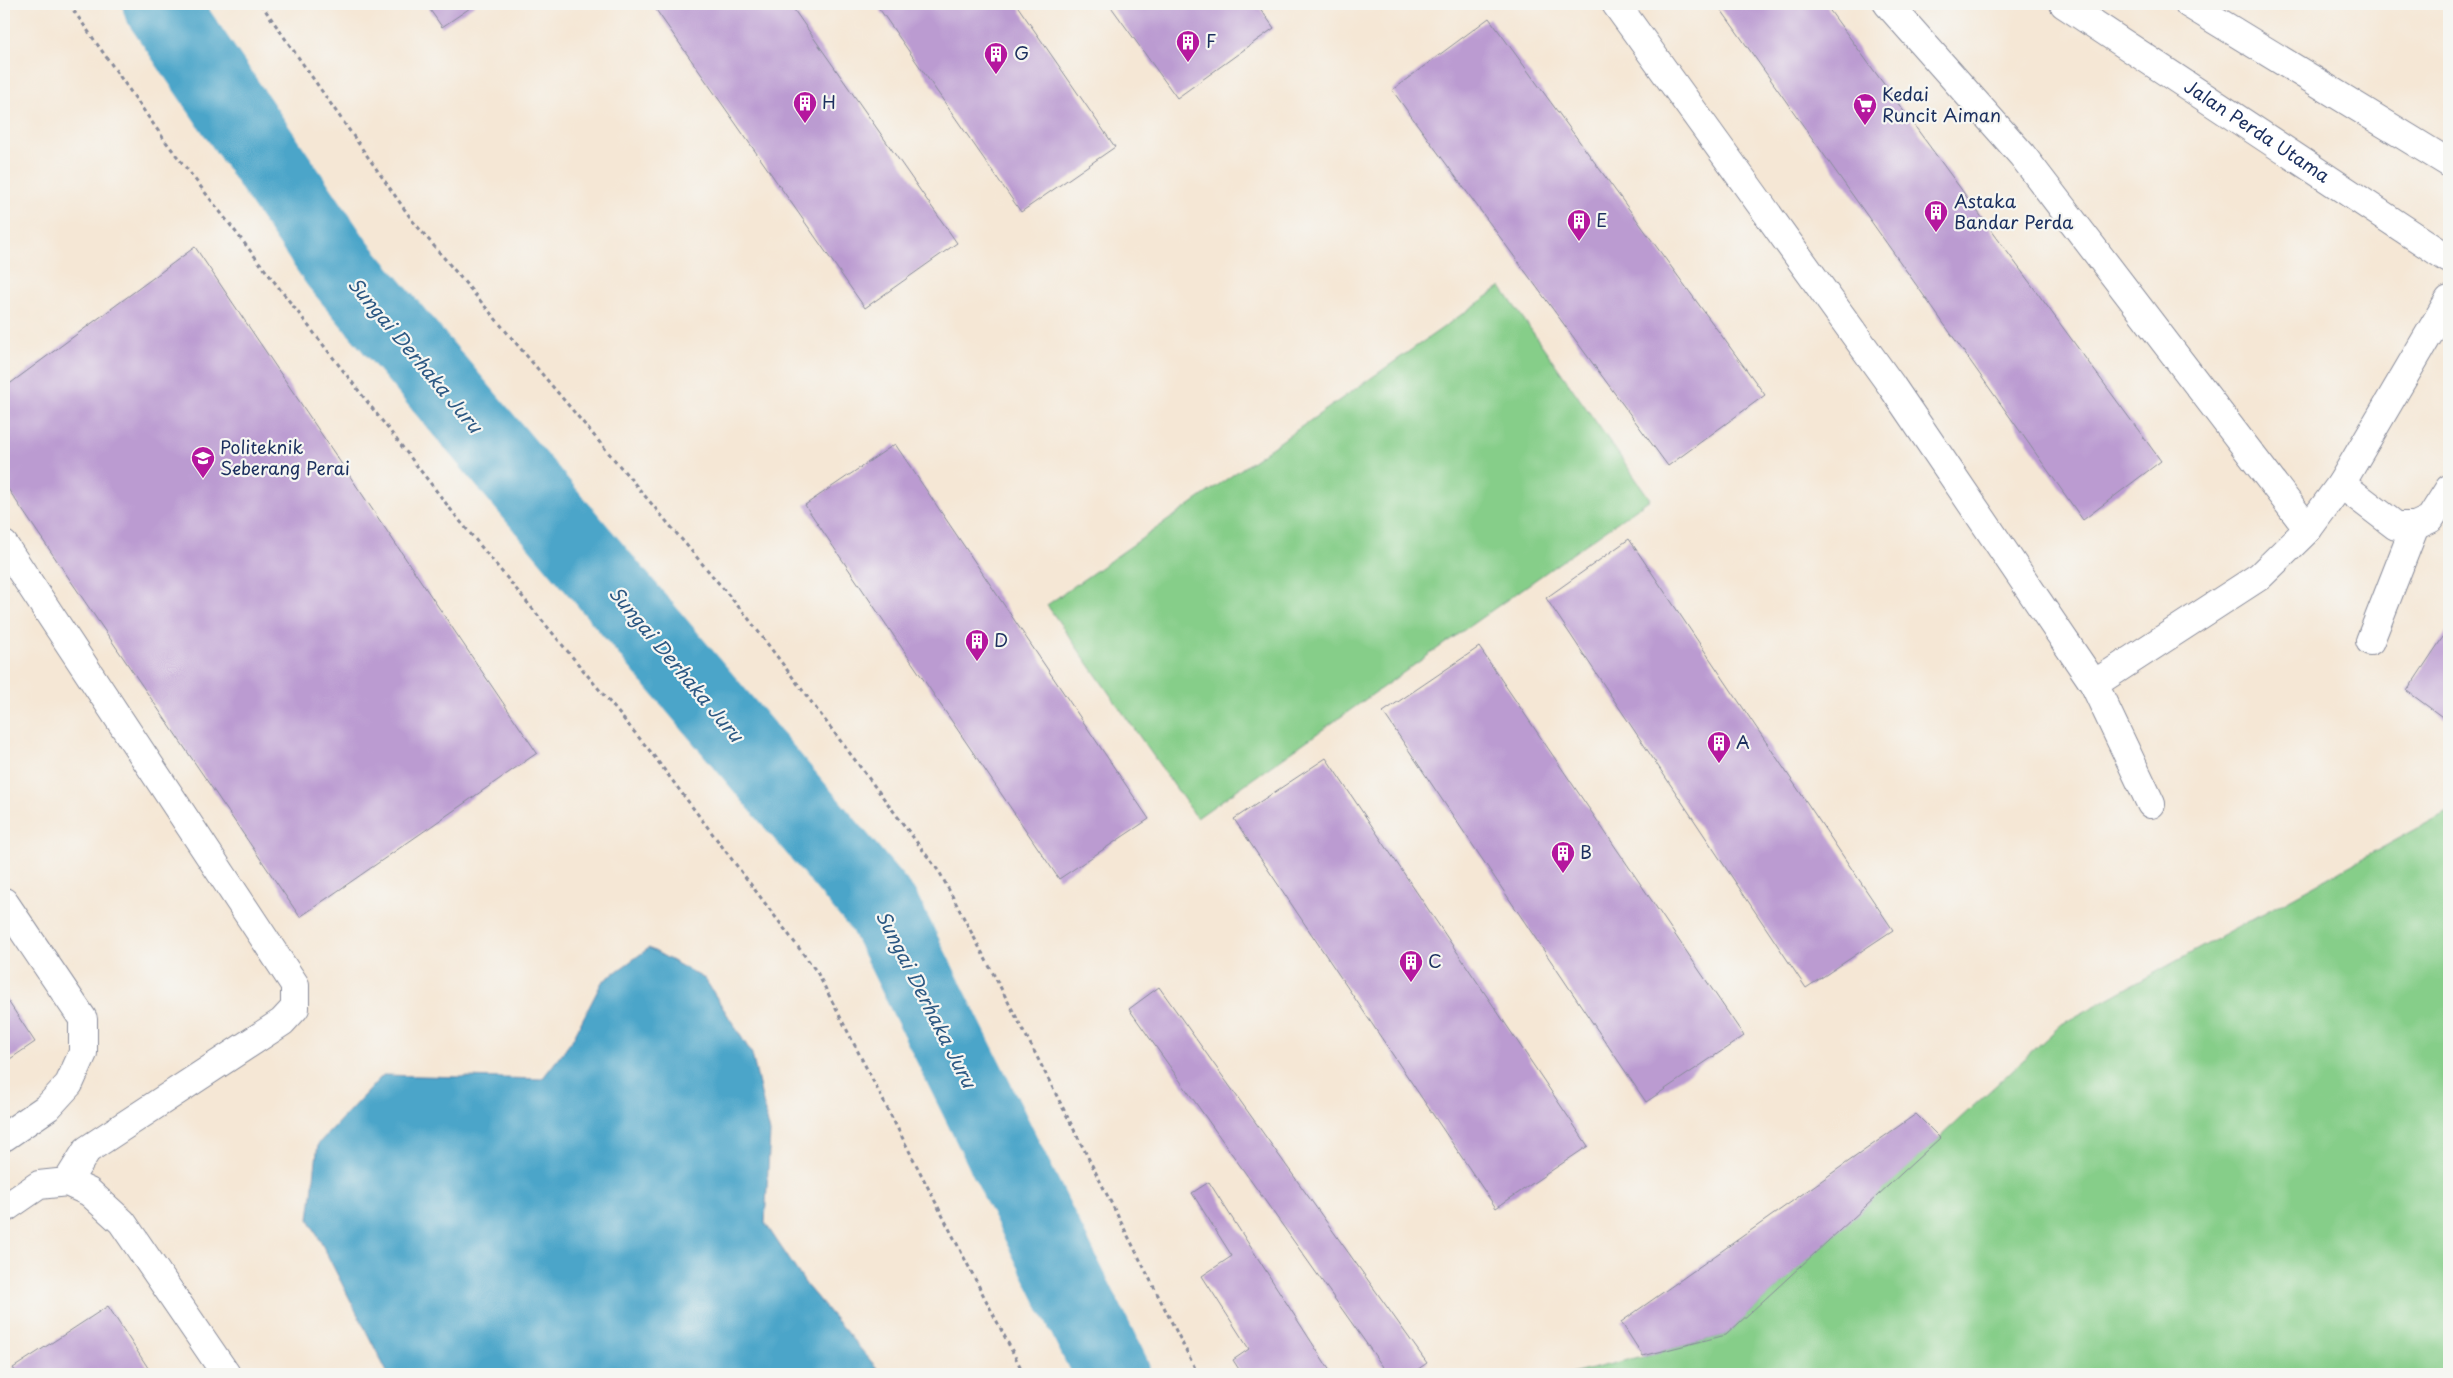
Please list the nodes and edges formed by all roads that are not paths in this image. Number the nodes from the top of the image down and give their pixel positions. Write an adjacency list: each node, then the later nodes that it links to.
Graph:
1 (1616, 4): 14 (street)
2 (1888, 4): 11 (street)
3 (2064, 4): 6 (street, Jalan Perda Utama)
4 (2189, 4): 5 (street)
5 (2449, 163)
6 (2449, 259)
7 (2449, 300): 8 (street)
8 (2340, 484): 10 (street); 11 (street)
9 (2449, 489): 10 (street)
10 (2415, 526): 13 (street)
11 (2308, 529): 14 (street)
12 (4, 545): 18 (street)
13 (2370, 641)
14 (2094, 684): 15 (street)
15 (2151, 804)
16 (4, 902): 17 (street)
17 (4, 1137)
18 (67, 1182): 19 (street); 20 (street)
19 (4, 1209)
20 (226, 1374)

